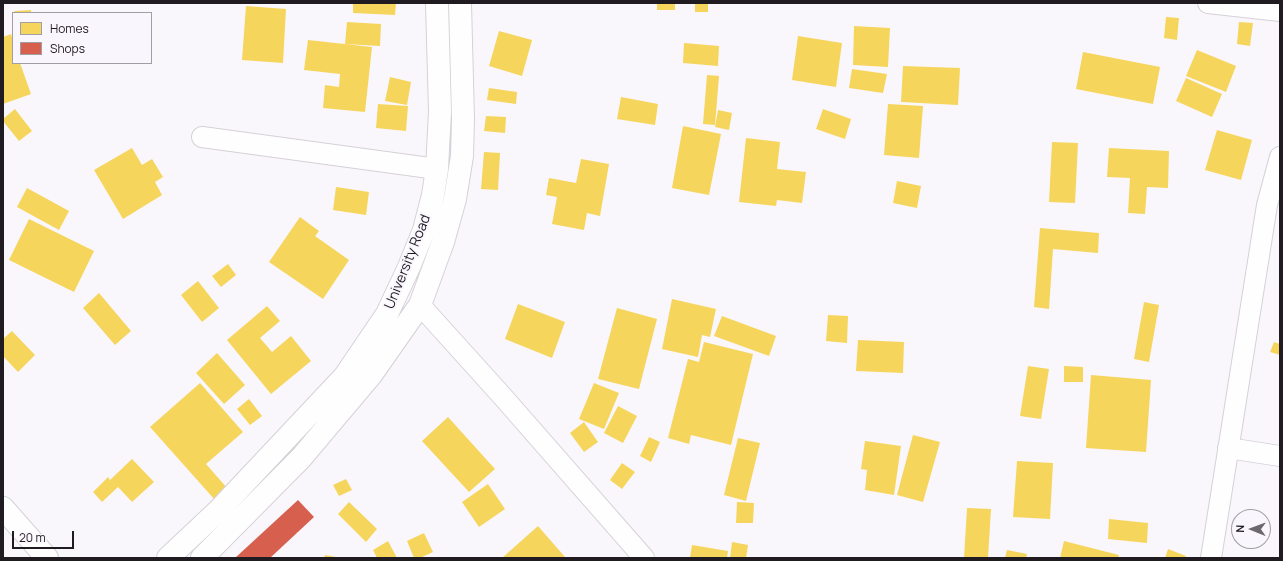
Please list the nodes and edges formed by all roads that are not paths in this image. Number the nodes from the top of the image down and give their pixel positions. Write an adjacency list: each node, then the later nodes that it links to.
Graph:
1 (437, 3): 7 (main road, University Road)
2 (460, 3): 8 (main road, University Road)
3 (1208, 3): 4 (street)
4 (1280, 12)
5 (202, 137): 7 (street)
6 (1280, 161): 9 (street)
7 (437, 169): 13 (main road, University Road)
8 (420, 305): 14 (main road, University Road); 15 (street)
9 (1228, 448): 10 (street); 16 (street)
10 (1280, 456)
11 (3, 508): 12 (main road)
12 (47, 558)
13 (168, 558)
14 (202, 558)
15 (644, 558)
16 (1211, 558)

